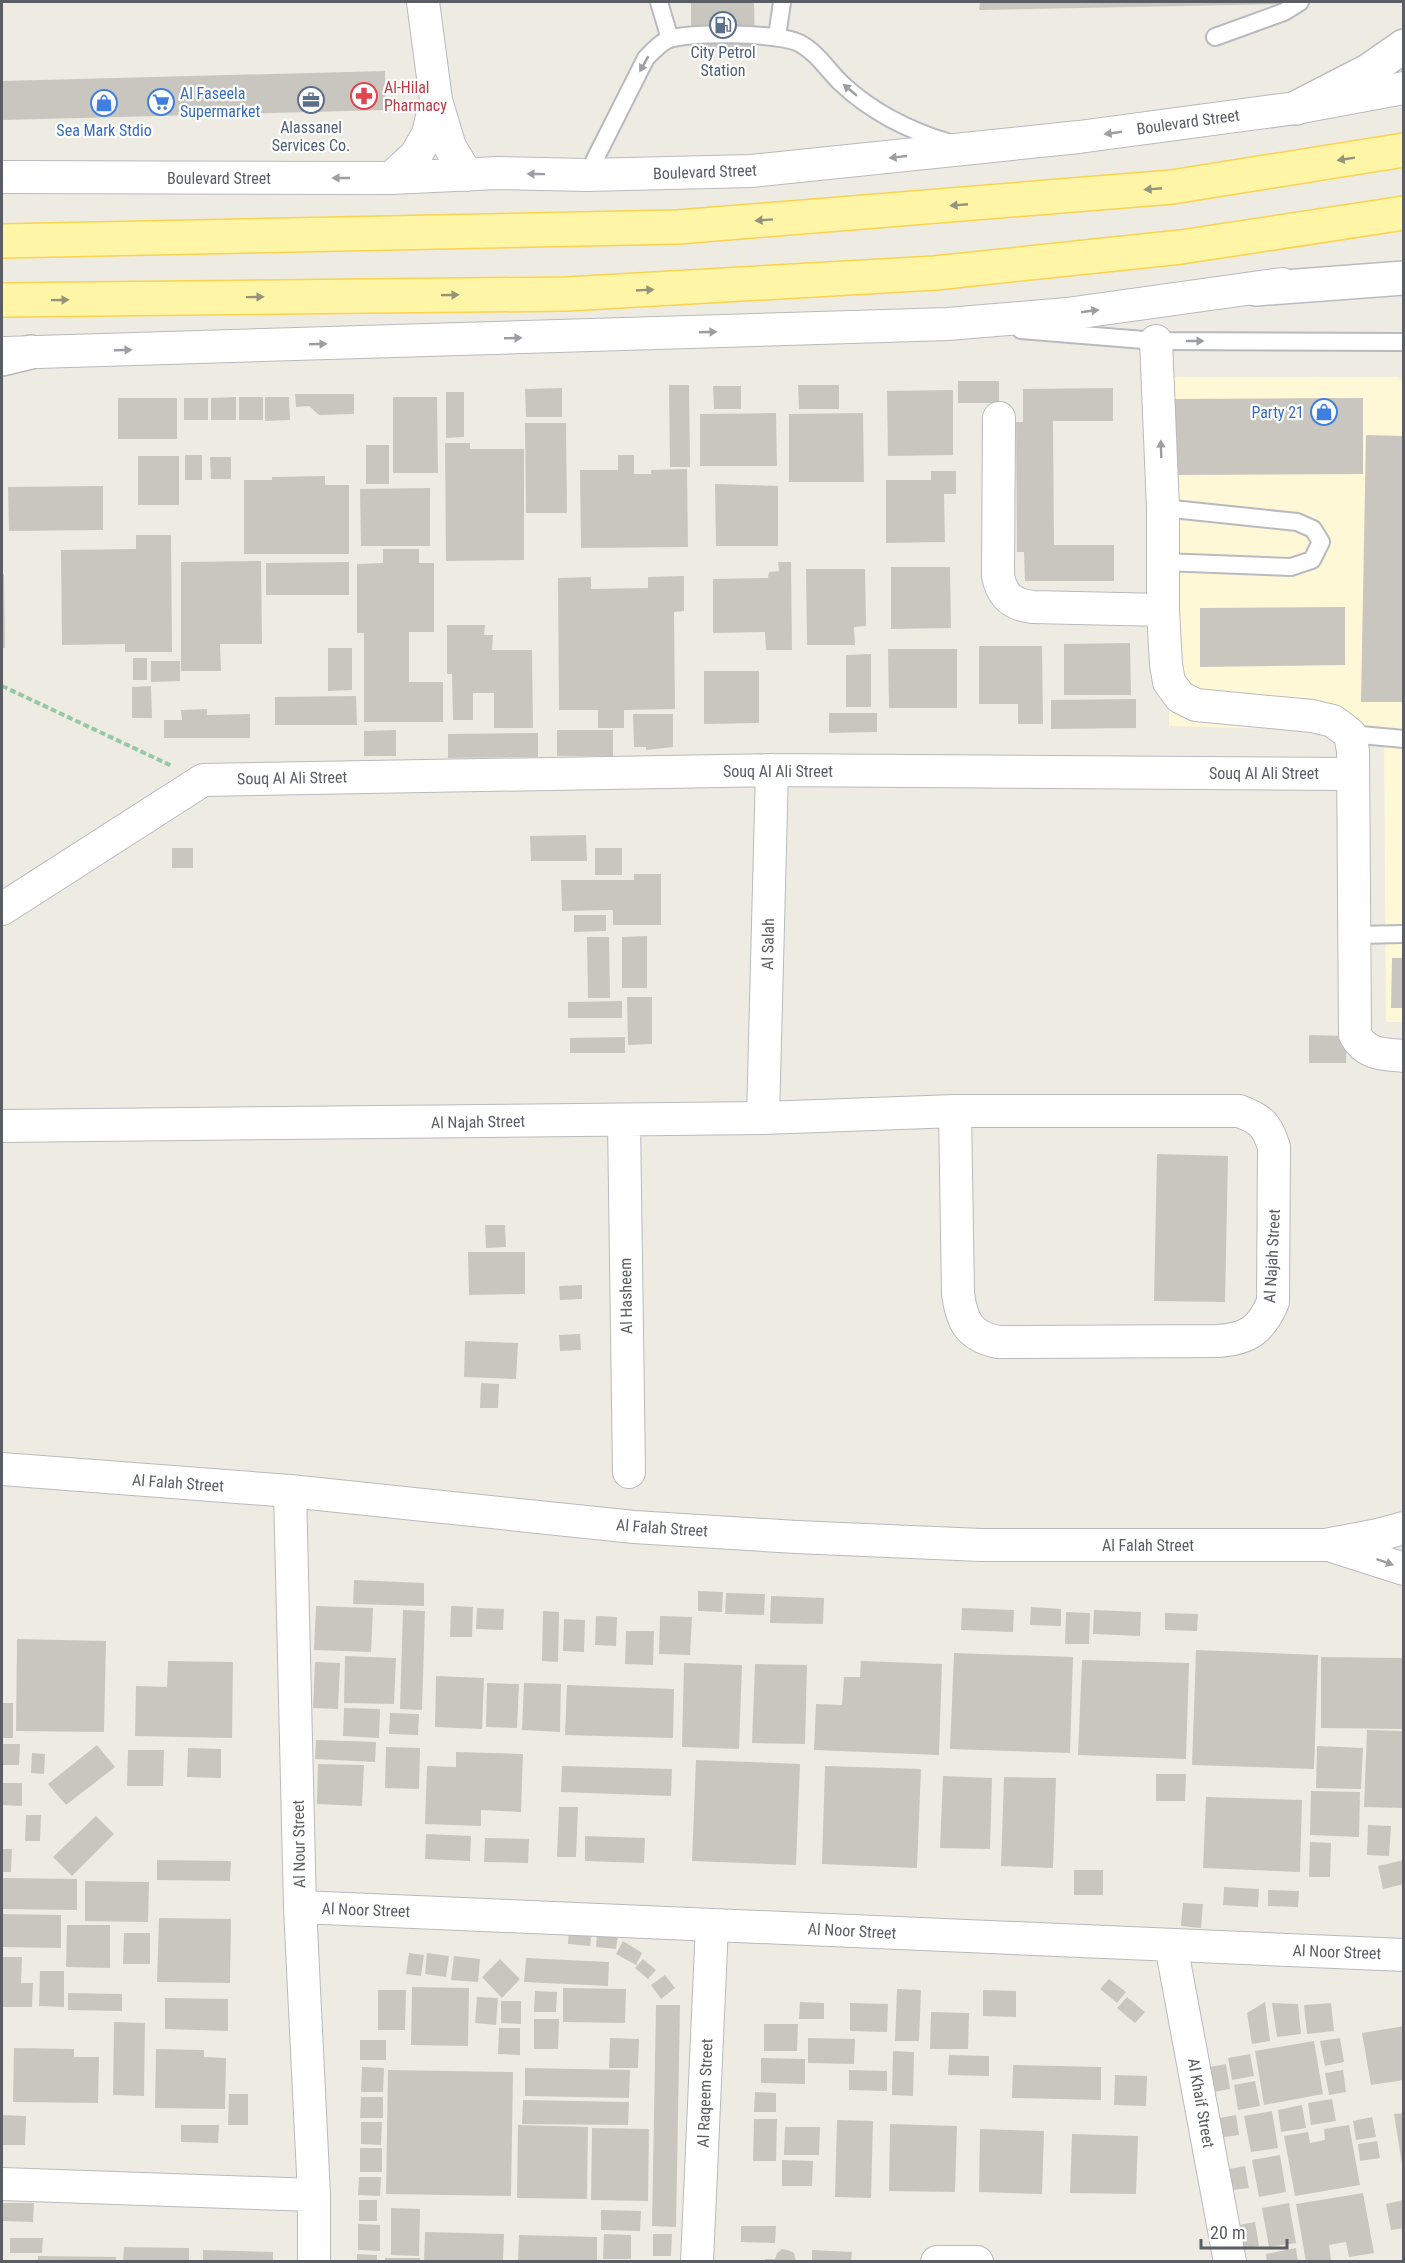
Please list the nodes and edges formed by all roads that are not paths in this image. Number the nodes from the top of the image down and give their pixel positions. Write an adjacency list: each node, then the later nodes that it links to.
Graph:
1 (423, 2): 10 (street)
2 (659, 2): 7 (lane)
3 (782, 2): 5 (lane)
4 (1300, 2): 6 (lane)
5 (777, 37): 7 (lane); 12 (lane, one-way to 5)
6 (1215, 37)
7 (670, 39): 15 (lane, one-way to 15)
8 (1404, 46): 11 (main road)
9 (1404, 88): 11 (street, Boulevard Street)
10 (436, 100): 14 (street); 17 (street)
11 (1296, 108): 12 (street, Boulevard Street, one-way to 12)
12 (977, 149): 15 (street, Boulevard Street, one-way to 15)
13 (1404, 150): 19 (main road, one-way to 19)
14 (467, 175): 15 (street, Boulevard Street, one-way to 14); 17 (street, Boulevard Street)
15 (587, 175)
16 (2, 177): 17 (street, Boulevard Street, one-way to 16)
17 (391, 178)
18 (1404, 213): 23 (main road, one-way to 18)
19 (2, 241)
20 (1404, 263): 22 (street)
21 (1404, 278): 22 (main road)
22 (1256, 289): 24 (street, one-way to 22)
23 (2, 300)
24 (948, 324): 25 (lane); 27 (street, one-way to 24)
25 (1156, 340): 26 (lane, one-way to 26); 29 (street, one-way to 25)
26 (1404, 342)
27 (11, 355)
28 (999, 418): 31 (street)
29 (1163, 508): 30 (street); 30 (lane)
30 (1163, 562): 31 (street)
31 (1163, 610): 32 (street)
32 (1350, 734): 33 (lane); 35 (street)
33 (1404, 739)
34 (772, 770): 35 (street, Souq Al Ali Street); 36 (street, Souq Al Ali Street); 41 (street, Al Salah)
35 (1353, 774): 38 (street)
36 (2, 909)
37 (1404, 934): 38 (lane)
38 (1355, 935): 39 (street)
39 (1404, 1056)
40 (955, 1111): 40 (street, Al Najah Street); 41 (street, Al Najah Street)
41 (763, 1119): 42 (street, Al Najah Street)
42 (624, 1120): 43 (street, Al Najah Street); 45 (street, Al Hasheem)
43 (2, 1126)
44 (2, 1469): 46 (street, Al Falah Street)
45 (629, 1472)
46 (290, 1491): 48 (street, Al Falah Street); 50 (street, Al Nour Street)
47 (1404, 1528): 48 (street, Al Falah Street)
48 (1325, 1545): 49 (street, Al Falah Street, one-way to 49)
49 (1404, 1569)
50 (300, 1907): 51 (street, Al Noor Street); 55 (street, Al Nour Street)
51 (712, 1925): 52 (street, Al Noor Street); 57 (street, Al Raqeem Street)
52 (1171, 1945): 53 (street, Al Noor Street); 60 (street, Al Khaif Street)
53 (1404, 1955)
54 (2, 2184): 55 (street)
55 (314, 2195): 56 (street, Al Nour Street)
56 (314, 2262)
57 (698, 2262)
58 (937, 2262): 59 (street)
59 (976, 2262)
60 (1230, 2262)

